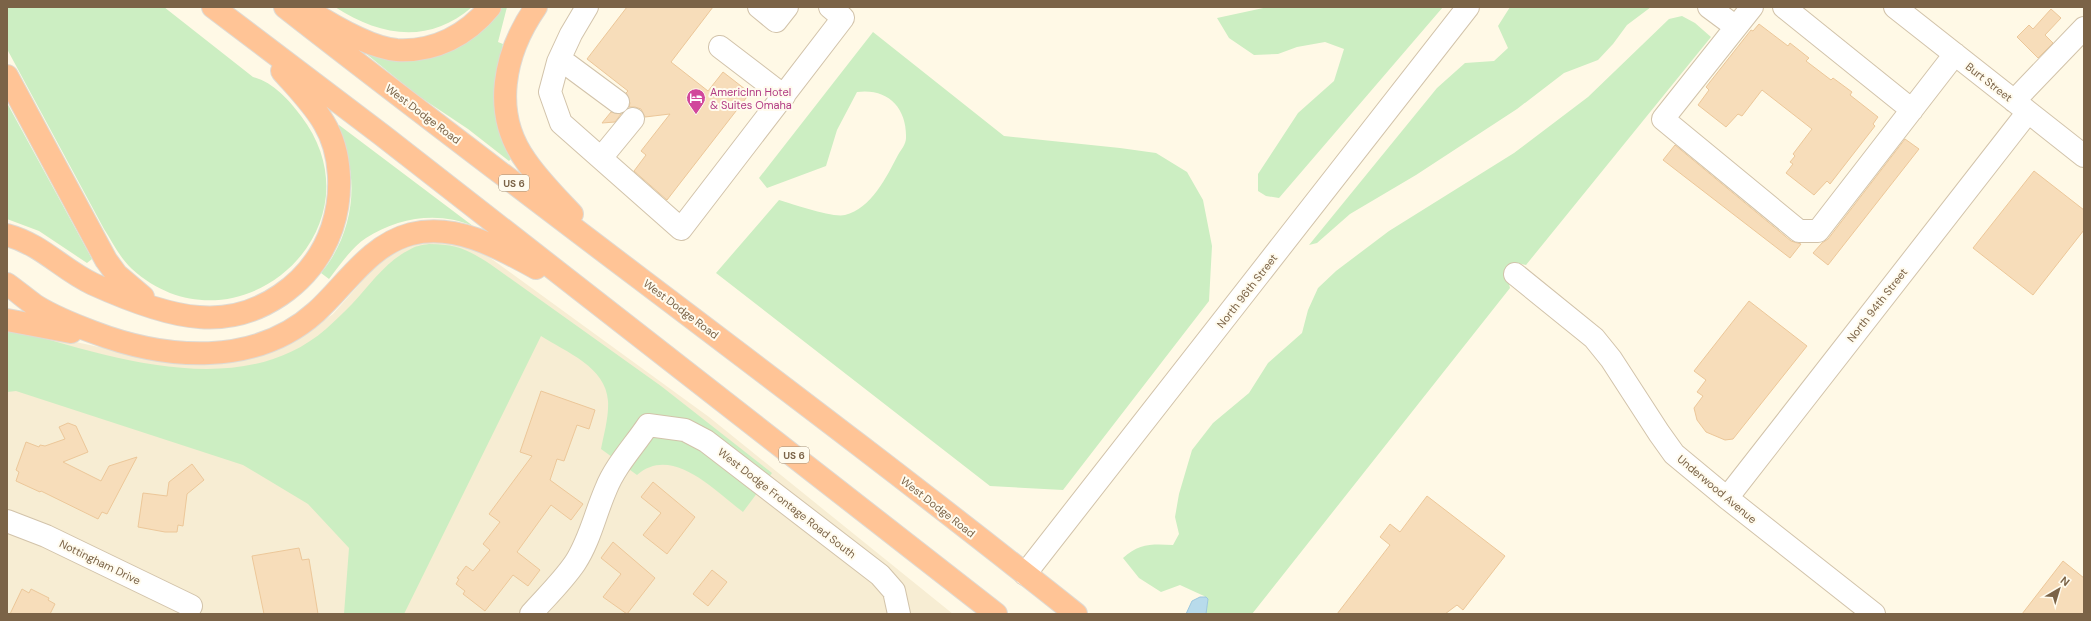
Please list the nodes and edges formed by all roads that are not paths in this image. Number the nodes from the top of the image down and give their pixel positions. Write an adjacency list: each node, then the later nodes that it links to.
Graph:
1 (213, 7): 17 (highway, US 6)
2 (285, 7): 30 (highway, West Dodge Road / US 6)
3 (304, 7): 4 (highway)
4 (490, 7)
5 (536, 7): 30 (highway)
6 (587, 7): 20 (street)
7 (759, 7): 8 (street)
8 (787, 7)
9 (1468, 7): 39 (street, North 96th Street)
10 (1709, 7): 15 (street)
11 (1752, 7): 15 (street)
12 (1784, 7): 25 (street)
13 (1895, 7): 19 (street, Burt Street)
14 (835, 9): 22 (street)
15 (1736, 27): 25 (street)
16 (2084, 28): 24 (street, North 94th Street)
17 (258, 42): 33 (highway, US 6); 34 (highway)
18 (720, 47): 22 (street)
19 (1955, 54): 24 (street, Burt Street); 25 (street)
20 (560, 59): 23 (street); 28 (street)
21 (7, 76): 34 (highway)
22 (784, 96): 28 (street)
23 (618, 102)
24 (2021, 106): 27 (street, Burt Street); 37 (street, North 94th Street)
25 (1912, 110)
26 (633, 119): 28 (street)
27 (2084, 156)
28 (601, 158)
29 (7, 235): 34 (highway)
30 (621, 263): 39 (highway, West Dodge Road / US 6)
31 (1515, 274): 37 (street, Underwood Avenue)
32 (7, 284): 36 (highway)
33 (592, 298): 36 (highway); 43 (highway, US 6)
34 (172, 312)
35 (7, 320): 36 (highway)
36 (120, 342)
37 (1727, 498): 45 (street, Underwood Avenue)
38 (7, 522): 40 (street, Nottingham Drive)
39 (1025, 574): 44 (highway, West Dodge Road / US 6)
40 (191, 606)
41 (531, 614): 42 (street, West Dodge Frontage Road South)
42 (899, 614)
43 (995, 614)
44 (1076, 614)
45 (1874, 614)

